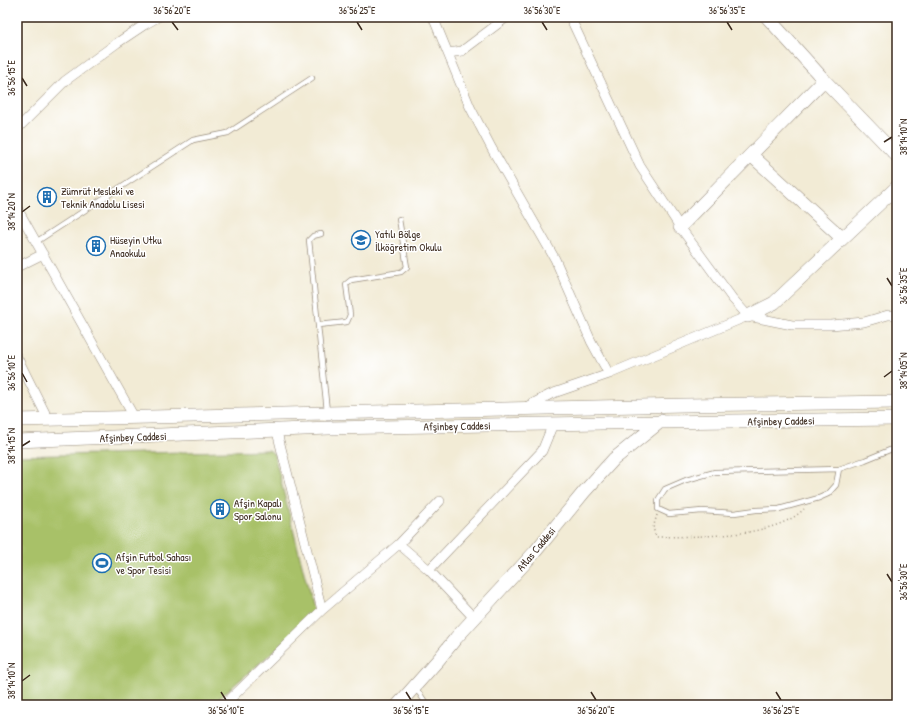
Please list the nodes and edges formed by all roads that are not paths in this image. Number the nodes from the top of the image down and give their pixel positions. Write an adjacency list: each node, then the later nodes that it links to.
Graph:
1 (158, 17): 9 (street)
2 (433, 17): 6 (street)
3 (506, 17): 6 (street)
4 (570, 17): 15 (street)
5 (767, 17): 8 (main road)
6 (448, 53): 25 (street)
7 (312, 78): 18 (lane)
8 (824, 80): 10 (main road); 11 (main road)
9 (17, 129)
10 (751, 155): 15 (main road); 17 (main road)
11 (897, 156)
12 (897, 187): 17 (main road)
13 (17, 208): 18 (street)
14 (399, 219): 23 (lane)
15 (680, 227): 22 (street)
16 (321, 234): 23 (lane)
17 (842, 238): 22 (main road)
18 (36, 242): 19 (street)
19 (43, 254): 20 (street); 30 (street)
20 (17, 267)
21 (897, 315): 22 (street)
22 (748, 316): 25 (street)
23 (318, 325): 29 (lane)
24 (17, 357): 31 (street)
25 (609, 374): 28 (street)
26 (897, 402): 27 (main road, Afşinbey Caddesi)
27 (685, 405): 28 (main road, Afşinbey Caddesi); 34 (main road, Atlas Caddesi)
28 (524, 409): 29 (main road, Afşinbey Caddesi)
29 (327, 413): 30 (main road, Afşinbey Caddesi)
30 (134, 417): 31 (main road, Afşinbey Caddesi)
31 (48, 419): 33 (main road, Afşinbey Caddesi)
32 (897, 419): 34 (main road, Afşinbey Caddesi)
33 (17, 420)
34 (659, 422): 35 (main road, Afşinbey Caddesi); 44 (main road, Atlas Caddesi)
35 (553, 424): 36 (main road, Afşinbey Caddesi); 42 (street)
36 (277, 432): 37 (main road, Afşinbey Caddesi); 43 (street)
37 (17, 441)
38 (897, 447): 39 (lane)
39 (839, 469): 39 (lane)
40 (440, 501): 41 (street)
41 (399, 544): 42 (street); 43 (street)
42 (429, 570): 44 (street)
43 (322, 610): 46 (street)
44 (474, 618): 45 (main road, Atlas Caddesi)
45 (414, 688): 47 (main road, Atlas Caddesi); 48 (lane)
46 (224, 705)
47 (398, 705)
48 (427, 705)

